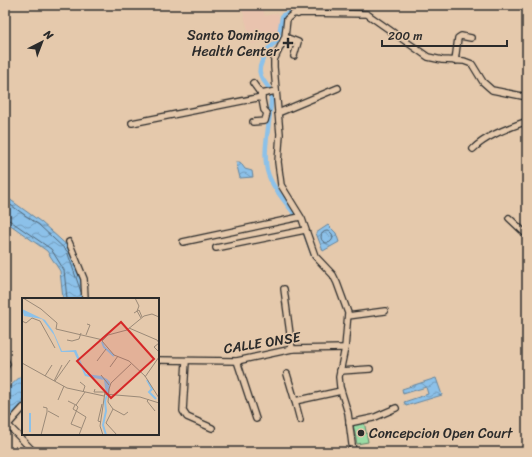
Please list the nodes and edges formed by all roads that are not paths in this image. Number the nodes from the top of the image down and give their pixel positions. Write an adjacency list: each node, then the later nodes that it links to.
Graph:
1 (292, 5): 2 (street)
2 (298, 14): 3 (street); 6 (street)
3 (284, 37): 5 (street); 9 (street)
4 (471, 38): 6 (street)
5 (294, 56)
6 (455, 61): 11 (street)
7 (253, 83): 10 (street)
8 (338, 88): 12 (street)
9 (272, 92): 10 (street); 12 (street)
10 (262, 95): 14 (street); 15 (street)
11 (527, 97)
12 (278, 113): 17 (street)
13 (527, 121): 16 (street)
14 (253, 122)
15 (132, 123)
16 (473, 149)
17 (300, 217): 19 (street); 22 (street)
18 (509, 218): 20 (street)
19 (305, 230): 23 (street); 27 (street)
20 (527, 235)
21 (69, 242): 25 (street)
22 (182, 242)
23 (216, 248)
24 (284, 289): 29 (street)
25 (85, 298)
26 (385, 311): 27 (street)
27 (348, 316): 28 (street)
28 (343, 348): 29 (street, CALLE ONSE); 36 (street)
29 (292, 349): 33 (street, CALLE ONSE)
30 (5, 360): 34 (street)
31 (159, 360): 32 (street, CALLE ONSE)
32 (186, 361): 33 (street, CALLE ONSE); 46 (street)
33 (237, 361): 42 (street)
34 (5, 367)
35 (370, 369): 36 (street)
36 (340, 371): 38 (street)
37 (287, 374): 39 (street)
38 (340, 392): 39 (street); 44 (street)
39 (295, 401): 43 (street)
40 (396, 408): 44 (street)
41 (22, 409): 45 (street)
42 (256, 420)
43 (300, 420)
44 (349, 423): 48 (street)
45 (6, 424): 47 (street)
46 (212, 428)
47 (34, 452)
48 (353, 452)

